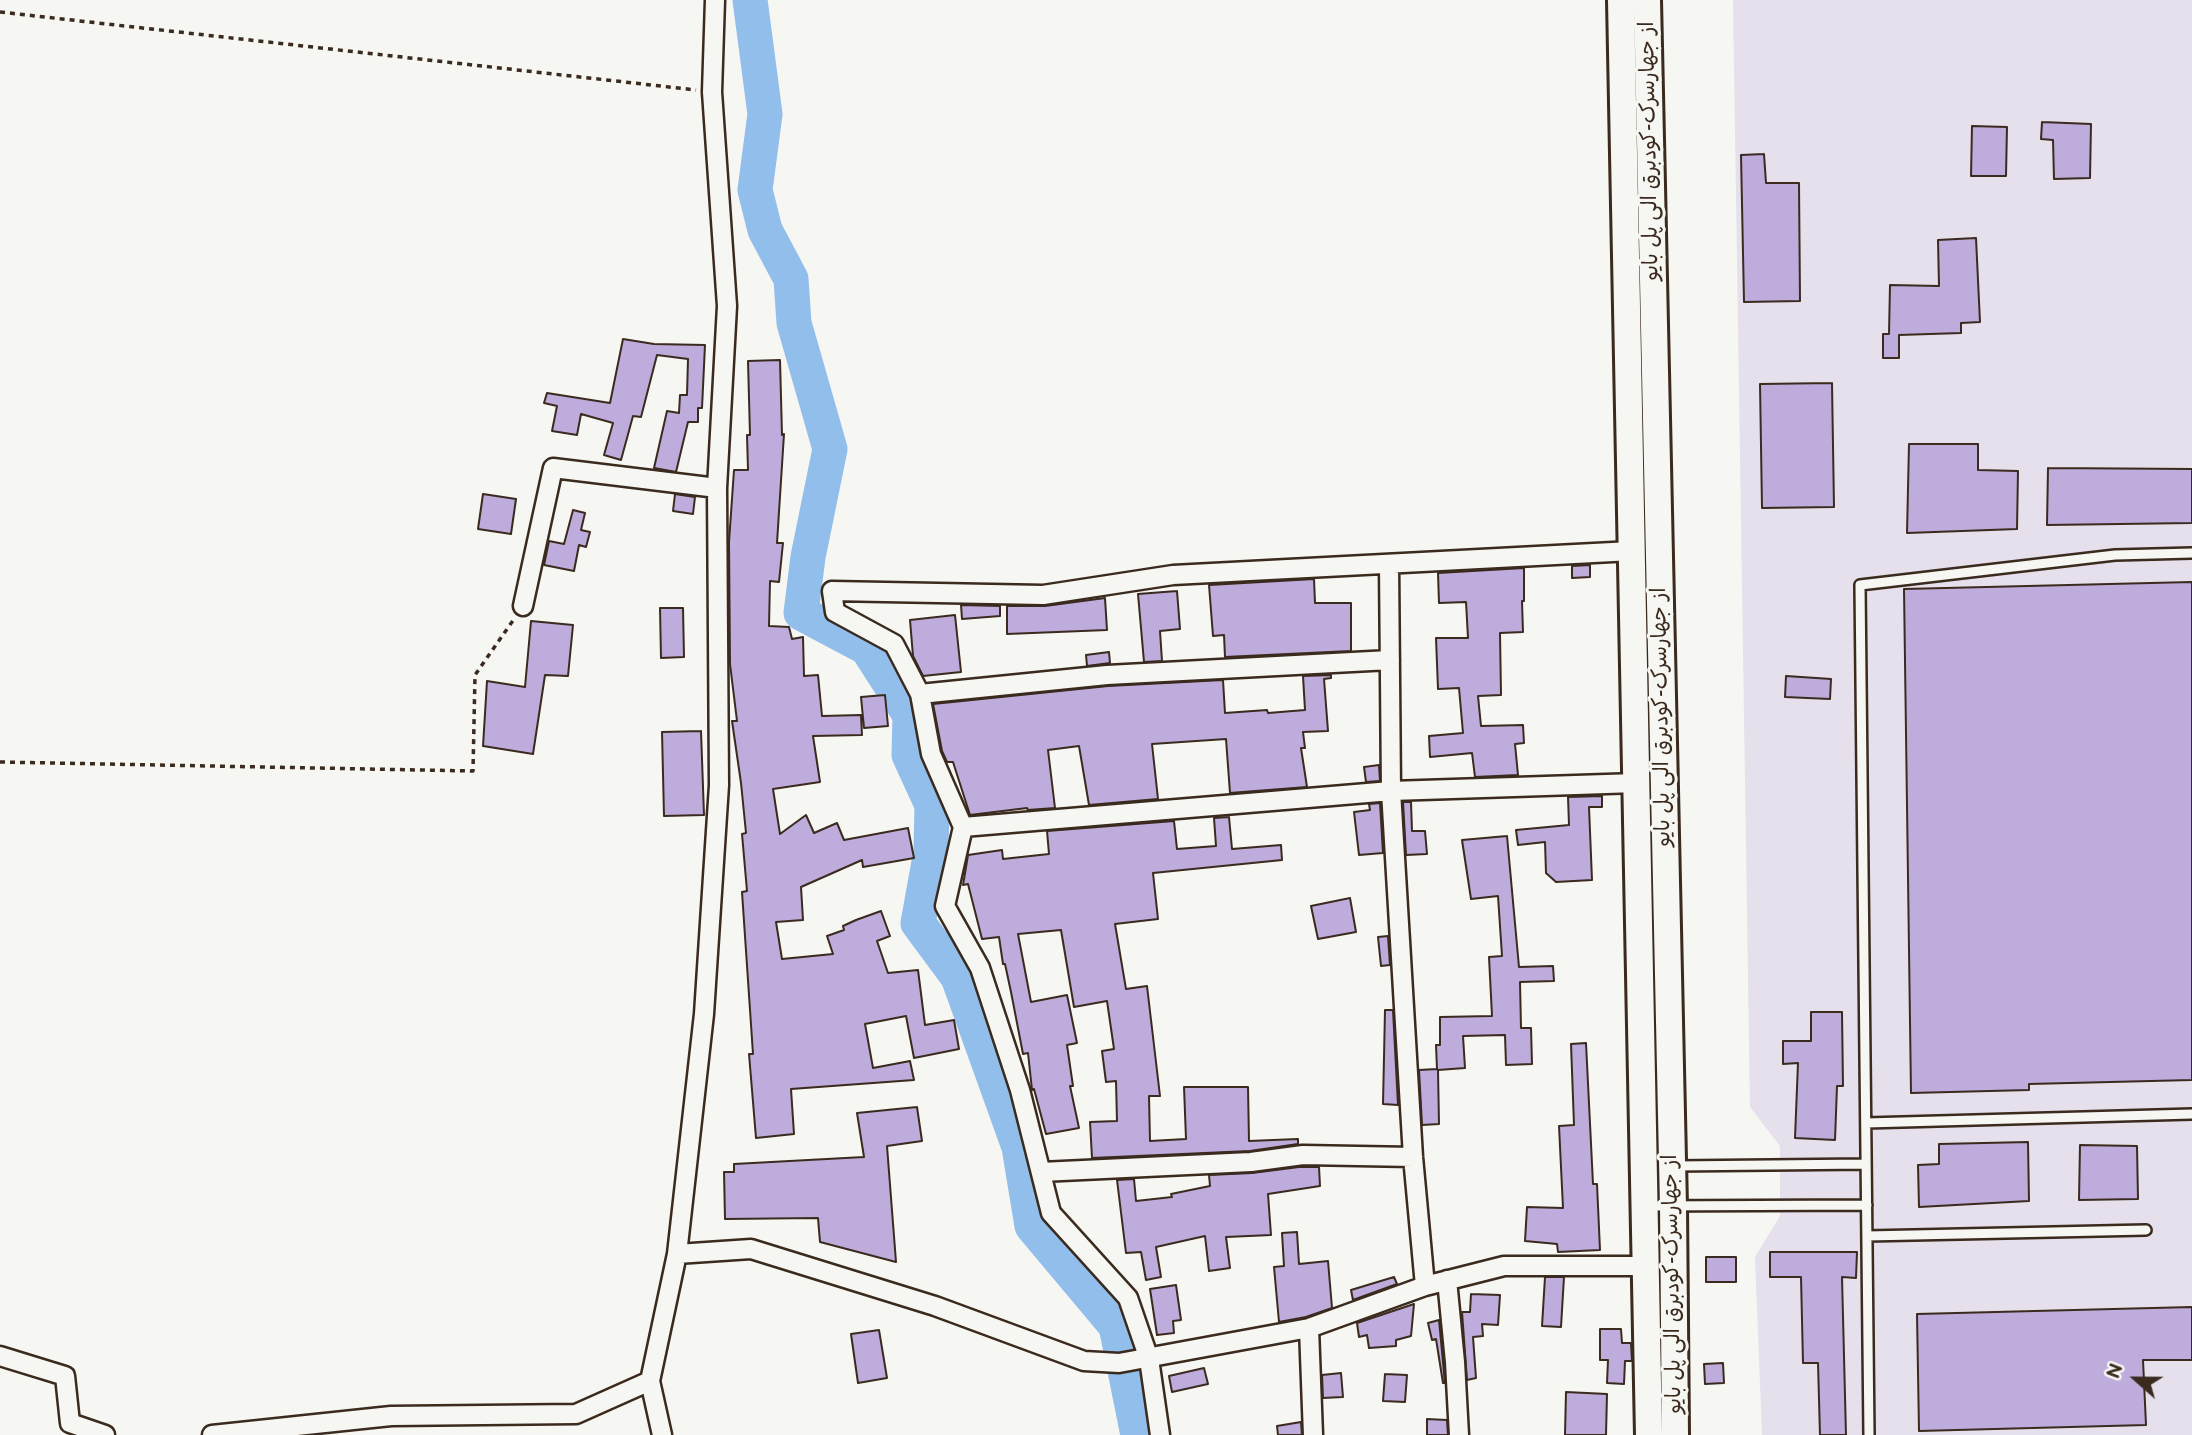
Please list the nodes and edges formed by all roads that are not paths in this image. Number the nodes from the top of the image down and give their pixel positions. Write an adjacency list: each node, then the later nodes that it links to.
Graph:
1 (715, 0): 4 (street)
2 (1621, 0): 5 (street, از جهارسرک-کودبرق الی پل بایو)
3 (1647, 0): 19 (street, از جهارسرک-کودبرق الی پل بایو)
4 (717, 488): 8 (street); 26 (street)
5 (1632, 551): 7 (street); 11 (street, از جهارسرک-کودبرق الی پل بایو)
6 (2192, 553): 15 (lane)
7 (1389, 564): 9 (street); 10 (street)
8 (523, 606)
9 (1390, 660): 10 (street); 12 (street)
10 (920, 694): 13 (street)
11 (1637, 783): 12 (street); 18 (street, از جهارسرک-کودبرق الی پل بایو)
12 (1391, 791): 13 (street); 16 (street)
13 (963, 827): 20 (street)
14 (2192, 1115): 15 (lane)
15 (1866, 1123): 17 (lane)
16 (1413, 1157): 20 (street); 29 (street)
17 (1866, 1164): 19 (lane); 21 (lane)
18 (1644, 1166): 19 (lane); 22 (street, از جهارسرک-کودبرق الی پل بایو)
19 (1672, 1166): 23 (street, از جهارسرک-کودبرق الی پل بایو)
20 (1041, 1172): 32 (street)
21 (1867, 1205): 23 (lane); 25 (lane)
22 (1645, 1206): 23 (lane); 27 (street, از جهارسرک-کودبرق الی پل بایو)
23 (1673, 1206): 41 (street, از جهارسرک-کودبرق الی پل بایو)
24 (2146, 1230): 25 (lane)
25 (1867, 1236): 42 (lane)
26 (677, 1254): 32 (street); 33 (street)
27 (1646, 1266): 28 (street); 40 (street, از جهارسرک-کودبرق الی پل بایو)
28 (1447, 1280): 29 (street); 39 (street)
29 (1425, 1286): 30 (street)
30 (1309, 1328): 32 (street); 38 (street)
31 (0, 1356): 34 (street)
32 (1135, 1361): 37 (street)
33 (650, 1381): 35 (street); 36 (street)
34 (105, 1435)
35 (212, 1435)
36 (662, 1435)
37 (1160, 1435)
38 (1313, 1435)
39 (1459, 1435)
40 (1650, 1435)
41 (1675, 1435)
42 (1869, 1435)

